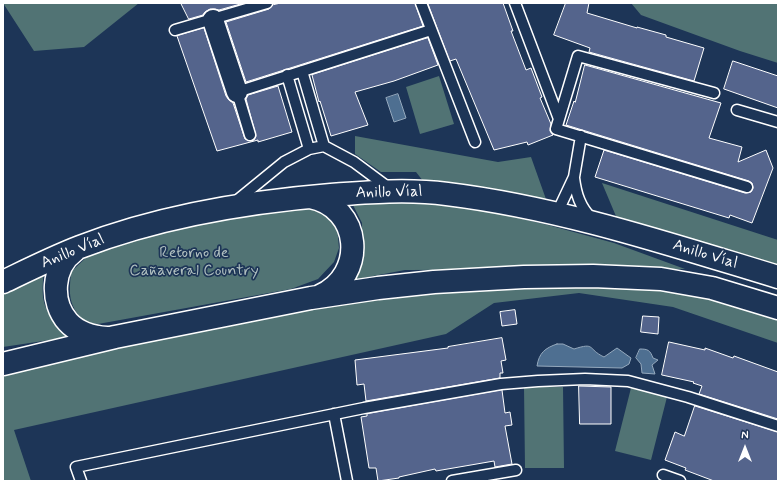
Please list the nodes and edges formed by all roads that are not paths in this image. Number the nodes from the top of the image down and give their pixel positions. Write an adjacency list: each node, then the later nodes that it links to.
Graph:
1 (267, 3): 4 (lane)
2 (421, 3): 6 (lane)
3 (515, 3): 12 (lane)
4 (213, 20): 5 (lane); 9 (street)
5 (175, 30)
6 (431, 30): 7 (lane); 16 (lane)
7 (302, 71): 8 (lane); 17 (lane)
8 (287, 75): 9 (lane); 18 (lane)
9 (237, 92): 14 (lane)
10 (714, 93): 12 (lane)
11 (737, 110): 13 (lane)
12 (559, 119): 15 (lane)
13 (778, 122)
14 (250, 135)
15 (582, 136): 19 (lane); 20 (lane)
16 (475, 142)
17 (324, 146): 18 (lane); 21 (lane)
18 (309, 149): 23 (lane)
19 (574, 177): 24 (lane); 25 (lane)
20 (747, 187)
21 (394, 192): 22 (highway, Anillo Víal); 24 (highway, Anillo Víal)
22 (307, 197): 23 (highway, Anillo Víal); 29 (highway)
23 (230, 206): 26 (highway, Anillo Víal)
24 (557, 213): 25 (highway, Anillo Víal)
25 (608, 227): 27 (highway, Anillo Víal)
26 (79, 248): 28 (highway, Anillo Víal); 31 (highway)
27 (778, 277)
28 (3, 282)
29 (311, 298): 30 (highway, Anillo Víal); 31 (highway, Anillo Víal)
30 (778, 308)
31 (115, 337): 32 (highway, Anillo Víal)
32 (5, 364)
33 (334, 414): 34 (lane); 37 (lane); 38 (lane)
34 (778, 426)
35 (516, 470): 39 (lane)
36 (662, 475): 40 (lane)
37 (81, 481)
38 (347, 481)
39 (452, 481)
40 (680, 481)

